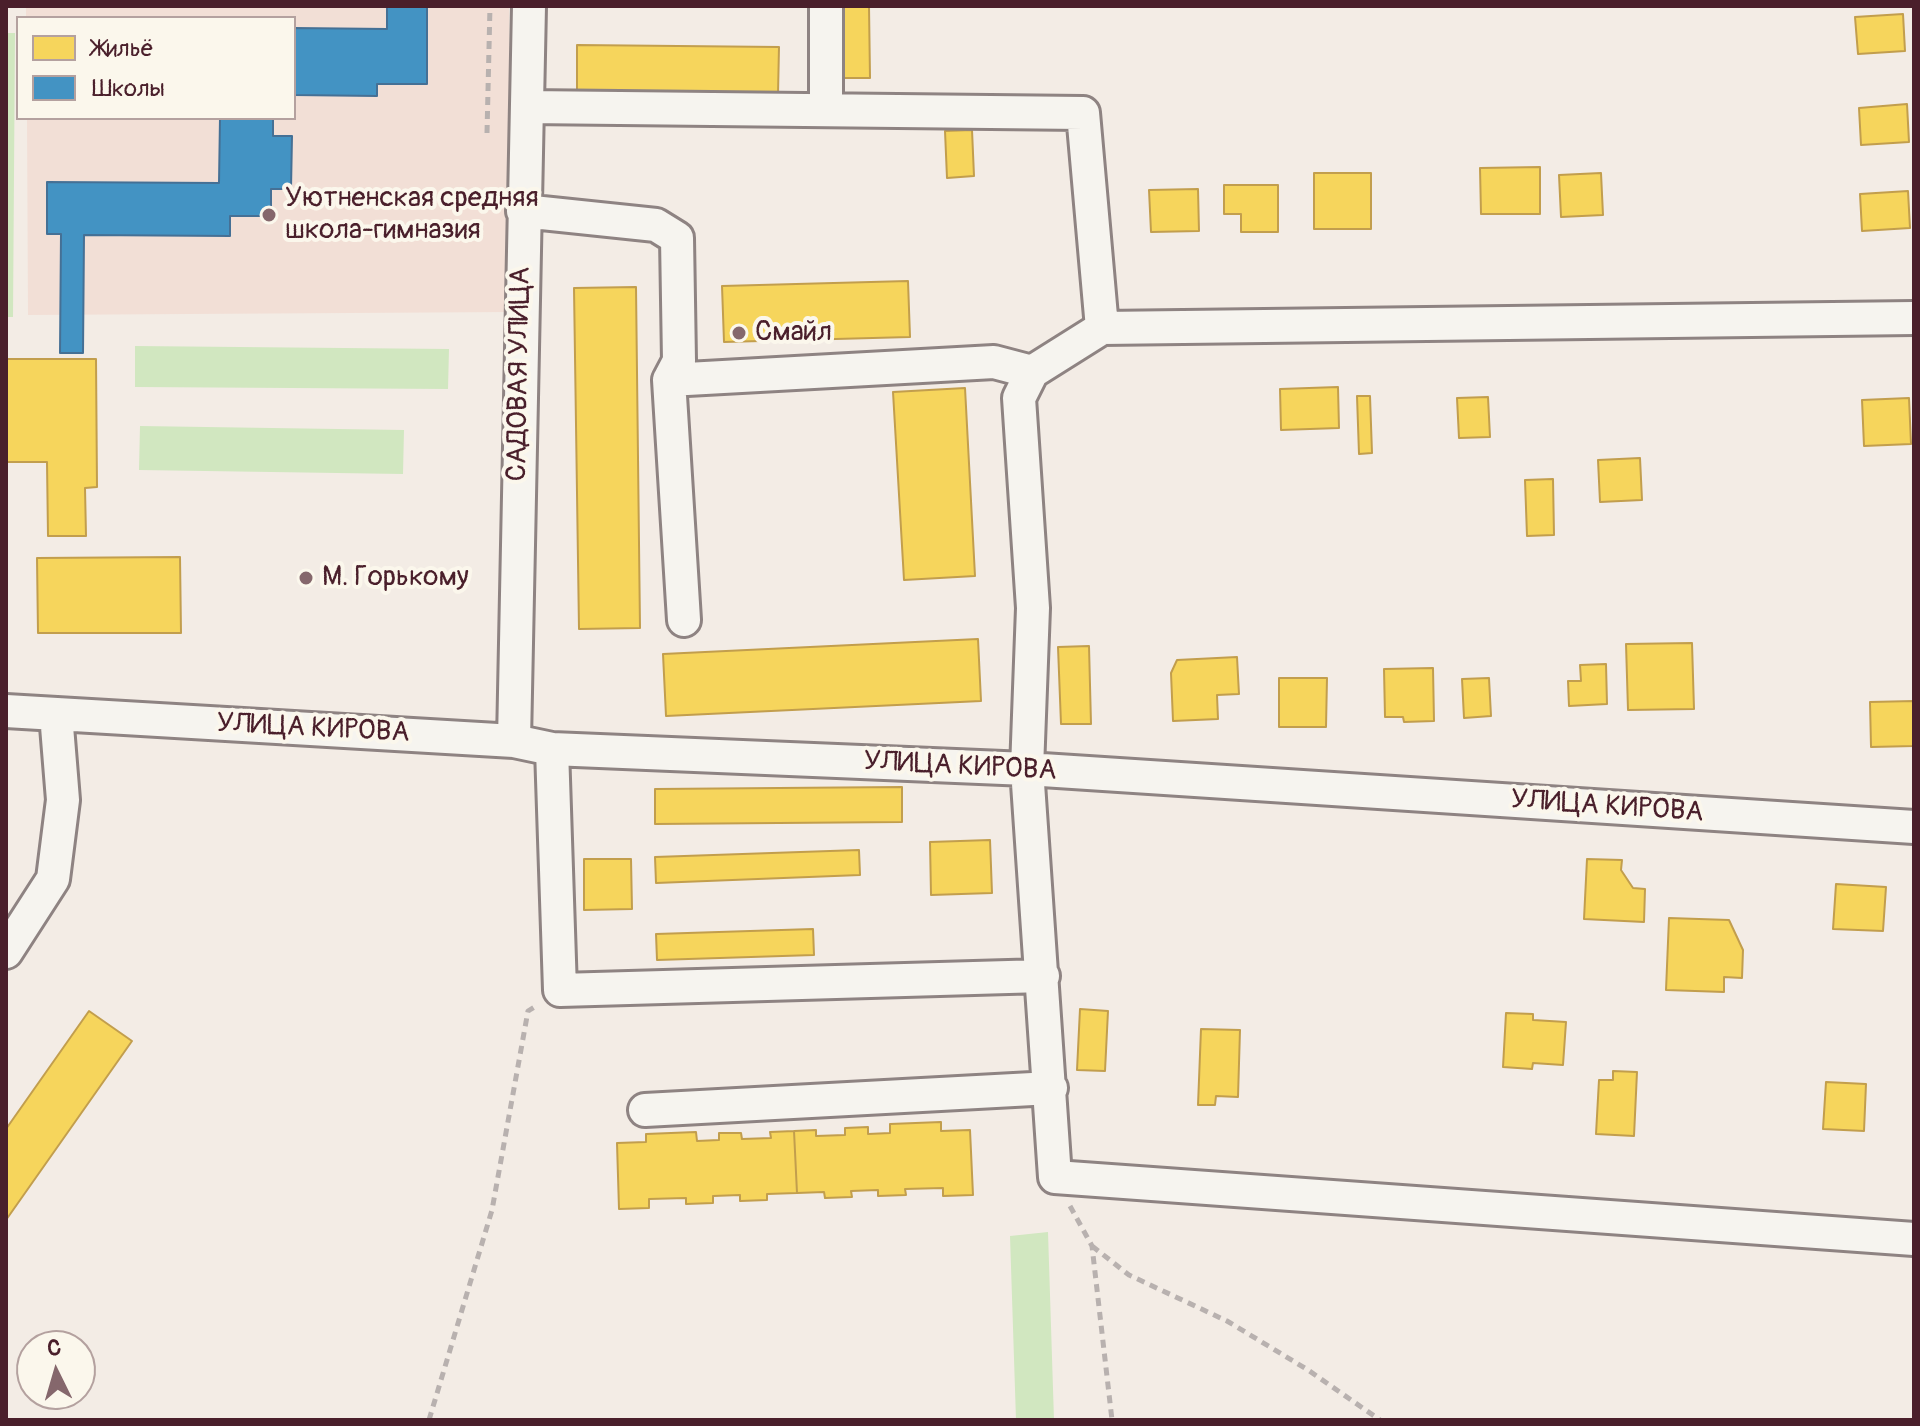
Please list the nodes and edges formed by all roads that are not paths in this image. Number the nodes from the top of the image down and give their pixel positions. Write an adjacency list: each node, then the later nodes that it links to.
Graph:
1 (529, 6): 3 (street, САДОВАЯ УЛИЦА)
2 (826, 6): 4 (street)
3 (527, 107): 4 (street); 5 (street, САДОВАЯ УЛИЦА)
4 (826, 110): 7 (street)
5 (523, 211): 9 (street); 13 (street, САДОВАЯ УЛИЦА)
6 (1914, 318): 7 (street)
7 (1102, 328): 8 (street)
8 (1032, 372): 9 (street); 15 (street)
9 (669, 380): 10 (street)
10 (684, 620)
11 (6, 711): 12 (street, УЛИЦА КИРОВА)
12 (56, 714): 13 (street, УЛИЦА КИРОВА); 17 (street)
13 (514, 741): 14 (street, УЛИЦА КИРОВА)
14 (552, 749): 15 (street, УЛИЦА КИРОВА); 18 (street)
15 (1027, 769): 16 (street, УЛИЦА КИРОВА); 18 (street)
16 (1914, 827)
17 (12, 936)
18 (1043, 976): 19 (street)
19 (1051, 1088): 20 (street); 21 (street)
20 (645, 1110)
21 (1914, 1239)

